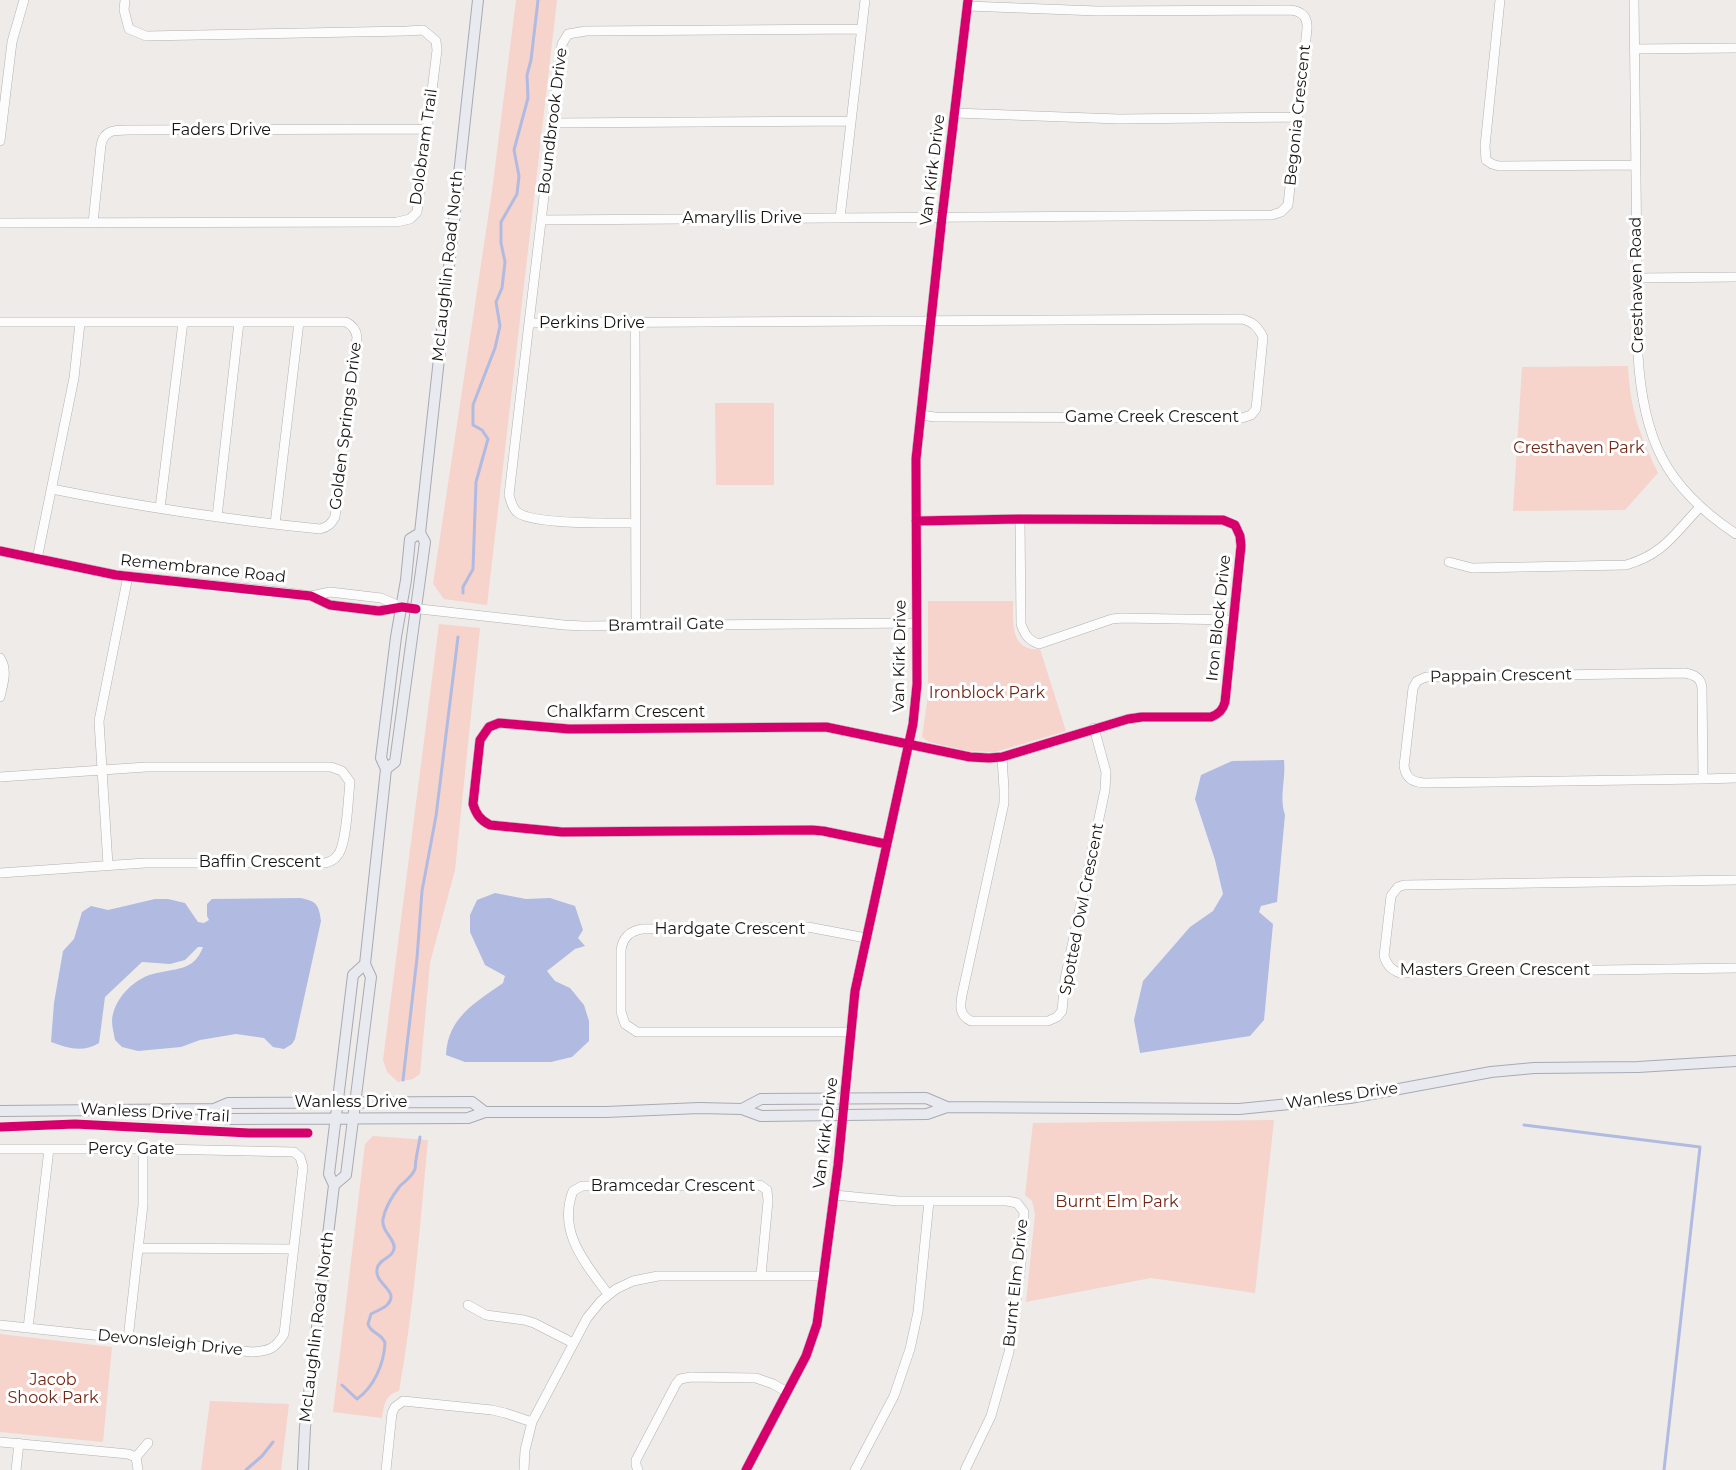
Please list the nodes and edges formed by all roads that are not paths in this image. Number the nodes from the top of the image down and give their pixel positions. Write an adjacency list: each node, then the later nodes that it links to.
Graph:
1 (24, 0): 16 (street)
2 (125, 0): 15 (street, Dolobram Trail)
3 (478, 0): 42 (main road, McLaughlin Road North)
4 (865, 0): 8 (street)
5 (1500, 0): 17 (street)
6 (1634, 0): 10 (street, Cresthaven Road)
7 (968, 3): 11 (street, Van Kirk Drive); 12 (street, Begonia Crescent)
8 (862, 29): 13 (street); 14 (street, Boundbrook Drive)
9 (1736, 48): 10 (street)
10 (1634, 49): 17 (street, Cresthaven Road)
11 (955, 113): 12 (street); 18 (street, Van Kirk Drive)
12 (1298, 117): 18 (street, Begonia Crescent)
13 (851, 121): 14 (street); 19 (street)
14 (552, 123): 20 (street, Boundbrook Drive)
15 (427, 129): 22 (street, Dolobram Trail); 22 (street, Faders Drive)
16 (0, 141)
17 (1636, 165): 24 (street, Cresthaven Road)
18 (942, 217): 19 (street, Amaryllis Drive); 25 (street, Van Kirk Drive)
19 (840, 218): 20 (street, Amaryllis Drive)
20 (541, 220): 31 (street, Boundbrook Drive)
21 (0, 223): 22 (street, Dolobram Trail)
22 (93, 223)
23 (1736, 277): 24 (street)
24 (1637, 278): 35 (street, Cresthaven Road)
25 (930, 321): 32 (street, Perkins Drive); 33 (street, Van Kirk Drive); 33 (street, Game Creek Crescent)
26 (0, 322): 30 (street, Golden Springs Drive)
27 (183, 322): 28 (street, Golden Springs Drive); 30 (street, Golden Springs Drive); 36 (street)
28 (239, 322): 29 (street, Golden Springs Drive); 37 (street)
29 (299, 322): 41 (street); 41 (street, Golden Springs Drive)
30 (80, 323): 34 (street)
31 (529, 323): 32 (street, Perkins Drive); 40 (street, Perkins Drive)
32 (635, 323): 40 (street)
33 (921, 415): 39 (street, Van Kirk Drive)
34 (52, 489): 36 (street, Golden Springs Drive); 45 (street)
35 (1700, 507): 43 (street, Cresthaven Road); 46 (street)
36 (160, 508): 37 (street, Golden Springs Drive)
37 (216, 517): 41 (street, Golden Springs Drive)
38 (1020, 519): 39 (street, Iron Block Drive); 50 (street, Iron Block Drive); 50 (street)
39 (916, 521): 51 (street, Van Kirk Drive)
40 (636, 523): 52 (street)
41 (275, 524)
42 (420, 533): 48 (main road, McLaughlin Road North); 49 (main road, McLaughlin Road North)
43 (1736, 534)
44 (0, 551): 45 (street, Remembrance Road)
45 (38, 559): 47 (street, Remembrance Road)
46 (1449, 562)
47 (128, 576): 48 (street, Remembrance Road); 58 (street)
48 (402, 607): 49 (street, Bramtrail Gate); 59 (main road, McLaughlin Road North)
49 (416, 609): 52 (street, Bramtrail Gate); 59 (main road, McLaughlin Road North)
50 (1234, 620): 55 (street, Iron Block Drive)
51 (916, 622): 52 (street, Bramtrail Gate); 56 (street, Van Kirk Drive)
52 (636, 626)
53 (0, 658): 54 (street)
54 (0, 697)
55 (1094, 728): 57 (street, Iron Block Drive); 57 (street, Spotted Owl Crescent)
56 (908, 744): 57 (street, Iron Block Drive); 63 (street, Van Kirk Drive); 63 (street, Chalkfarm Crescent)
57 (1002, 757)
58 (101, 769): 60 (street, Baffin Crescent); 64 (street); 64 (street, Baffin Crescent)
59 (386, 769): 68 (main road, McLaughlin Road North)
60 (0, 777)
61 (1736, 778): 62 (street)
62 (1703, 779): 62 (street, Pappain Crescent)
63 (886, 844): 67 (street, Van Kirk Drive)
64 (108, 865): 65 (street, Baffin Crescent)
65 (0, 873)
66 (1736, 880): 69 (street, Masters Green Crescent)
67 (866, 938): 70 (street, Van Kirk Drive); 70 (street, Hardgate Crescent)
68 (365, 964): 73 (main road, McLaughlin Road North); 74 (main road, McLaughlin Road North)
69 (1736, 968)
70 (851, 1032): 72 (street, Van Kirk Drive)
71 (1736, 1061): 75 (main road, Wanless Drive)
72 (845, 1099): 75 (main road, Wanless Drive); 77 (main road, Wanless Drive); 80 (street, Van Kirk Drive)
73 (337, 1102): 74 (main road, Wanless Drive); 76 (main road, Wanless Drive); 82 (main road, McLaughlin Road North)
74 (355, 1102): 79 (main road, Wanless Drive); 81 (main road, McLaughlin Road North)
75 (947, 1107): 80 (main road, Wanless Drive)
76 (214, 1109): 78 (main road, Wanless Drive); 82 (main road, Wanless Drive)
77 (742, 1109): 79 (main road, Wanless Drive); 80 (main road, Wanless Drive)
78 (0, 1111)
79 (485, 1112): 81 (main road, Wanless Drive)
80 (843, 1116): 87 (street, Van Kirk Drive)
81 (352, 1119): 82 (main road, Wanless Drive); 86 (main road, McLaughlin Road North)
82 (335, 1120): 86 (main road, McLaughlin Road North)
83 (0, 1149): 84 (street, Percy Gate)
84 (49, 1149): 85 (street, Percy Gate); 96 (street)
85 (144, 1149): 89 (street); 90 (street, Percy Gate)
86 (334, 1185): 107 (main road, McLaughlin Road North)
87 (834, 1195): 88 (street, Burnt Elm Drive); 92 (street, Van Kirk Drive)
88 (929, 1201): 112 (street); 113 (street, Burnt Elm Drive)
89 (138, 1248): 90 (street); 97 (street)
90 (293, 1249): 97 (street, Devonsleigh Drive)
91 (761, 1275): 92 (street); 93 (street); 93 (street, Bramcedar Crescent)
92 (823, 1276): 99 (street, Van Kirk Drive)
93 (608, 1294): 98 (street)
94 (468, 1305): 98 (street)
95 (0, 1325): 96 (street, Devonsleigh Drive)
96 (28, 1328): 97 (street, Devonsleigh Drive)
97 (128, 1339)
98 (573, 1343): 100 (street)
99 (787, 1392): 110 (street); 111 (street, Van Kirk Drive)
100 (532, 1422): 108 (street); 109 (street)
101 (0, 1442): 102 (street)
102 (19, 1443): 104 (street); 105 (street)
103 (148, 1443): 104 (street)
104 (136, 1457): 106 (street)
105 (16, 1470)
106 (138, 1470)
107 (303, 1470)
108 (386, 1470)
109 (524, 1470)
110 (638, 1470)
111 (746, 1470)
112 (855, 1470)
113 (965, 1470)

